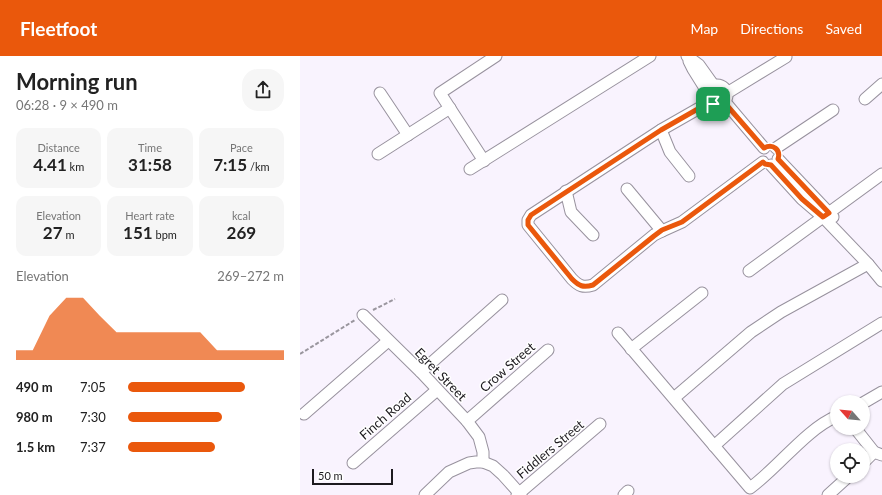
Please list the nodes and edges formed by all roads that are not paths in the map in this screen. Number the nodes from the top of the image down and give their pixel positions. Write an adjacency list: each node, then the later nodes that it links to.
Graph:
1 (496, 56): 10 (street)
2 (650, 56): 17 (street)
3 (687, 57): 7 (street)
4 (786, 57): 8 (street)
5 (882, 84): 9 (street)
6 (380, 93): 13 (street)
7 (711, 94): 8 (street); 8 (street); 12 (street)
8 (726, 97): 14 (street)
9 (865, 100)
10 (450, 108): 13 (street); 17 (street)
11 (833, 110): 15 (street)
12 (661, 130): 21 (street); 23 (street)
13 (408, 135): 16 (street)
14 (764, 148): 15 (street); 18 (street)
15 (776, 148): 18 (street)
16 (378, 154)
17 (484, 161): 19 (street)
18 (771, 162): 24 (street); 25 (street)
19 (470, 169)
20 (882, 174): 24 (street)
21 (689, 176)
22 (627, 189): 25 (street)
23 (566, 191): 25 (street); 26 (street)
24 (826, 215): 27 (street); 28 (street); 29 (street)
25 (662, 230)
26 (593, 235)
27 (868, 264): 30 (street); 42 (street)
28 (749, 271)
29 (882, 271)
30 (882, 281)
31 (702, 293): 37 (street)
32 (502, 300): 39 (street)
33 (363, 315): 36 (street, Egret Street)
34 (882, 323): 49 (street)
35 (618, 333): 37 (street)
36 (388, 341): 39 (street, Egret Street); 44 (street)
37 (631, 348): 42 (street)
38 (548, 350): 46 (street, Crow Street)
39 (421, 372): 40 (street, Egret Street)
40 (436, 390): 46 (street, Egret Street); 52 (street, Finch Road)
41 (882, 392): 43 (street)
42 (674, 398): 49 (street)
43 (870, 399)
44 (304, 414)
45 (830, 420): 53 (street)
46 (467, 421): 51 (street, Egret Street)
47 (600, 424): 55 (street, Fiddlers Street)
48 (861, 435): 50 (street)
49 (714, 446): 53 (street)
50 (878, 453)
51 (483, 462): 55 (street); 56 (street)
52 (353, 463)
53 (753, 491)
54 (841, 491): 57 (street)
55 (519, 494)
56 (425, 495)
57 (828, 495)

